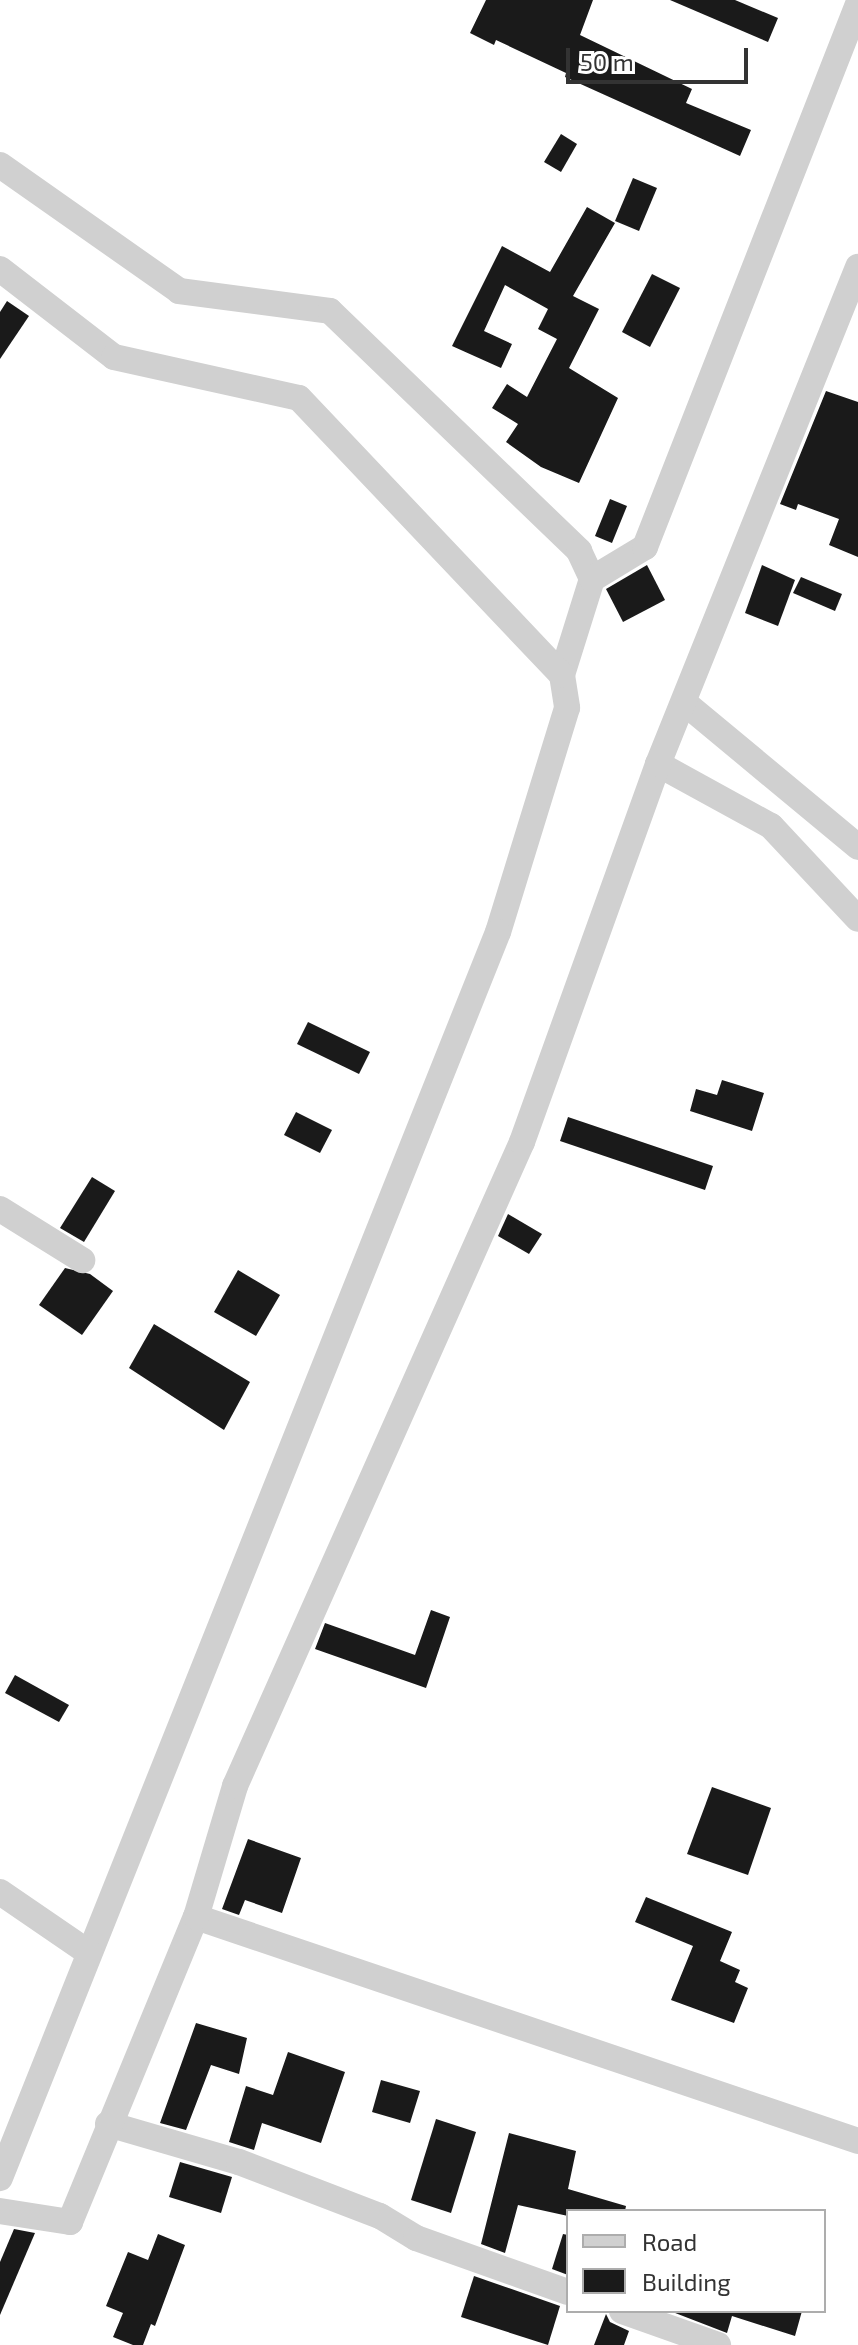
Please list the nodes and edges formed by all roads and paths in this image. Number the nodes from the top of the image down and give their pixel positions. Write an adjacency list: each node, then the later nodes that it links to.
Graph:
1 (858, 4): 5 (street)
2 (0, 165): 5 (street)
3 (858, 267): 7 (street)
4 (0, 269): 6 (street)
5 (592, 579): 6 (street)
6 (562, 675): 15 (street)
7 (686, 704): 8 (street); 9 (street)
8 (658, 764): 10 (street); 14 (street)
9 (858, 847)
10 (858, 919)
11 (0, 1209): 12 (street)
12 (82, 1260)
13 (0, 1892): 15 (street)
14 (196, 1917): 16 (street); 17 (street)
15 (89, 1953): 18 (street)
16 (108, 2124): 19 (street); 20 (street)
17 (858, 2141)
18 (0, 2178)
19 (0, 2211)
20 (566, 2291)
21 (628, 2313): 22 (street)
22 (718, 2345)

